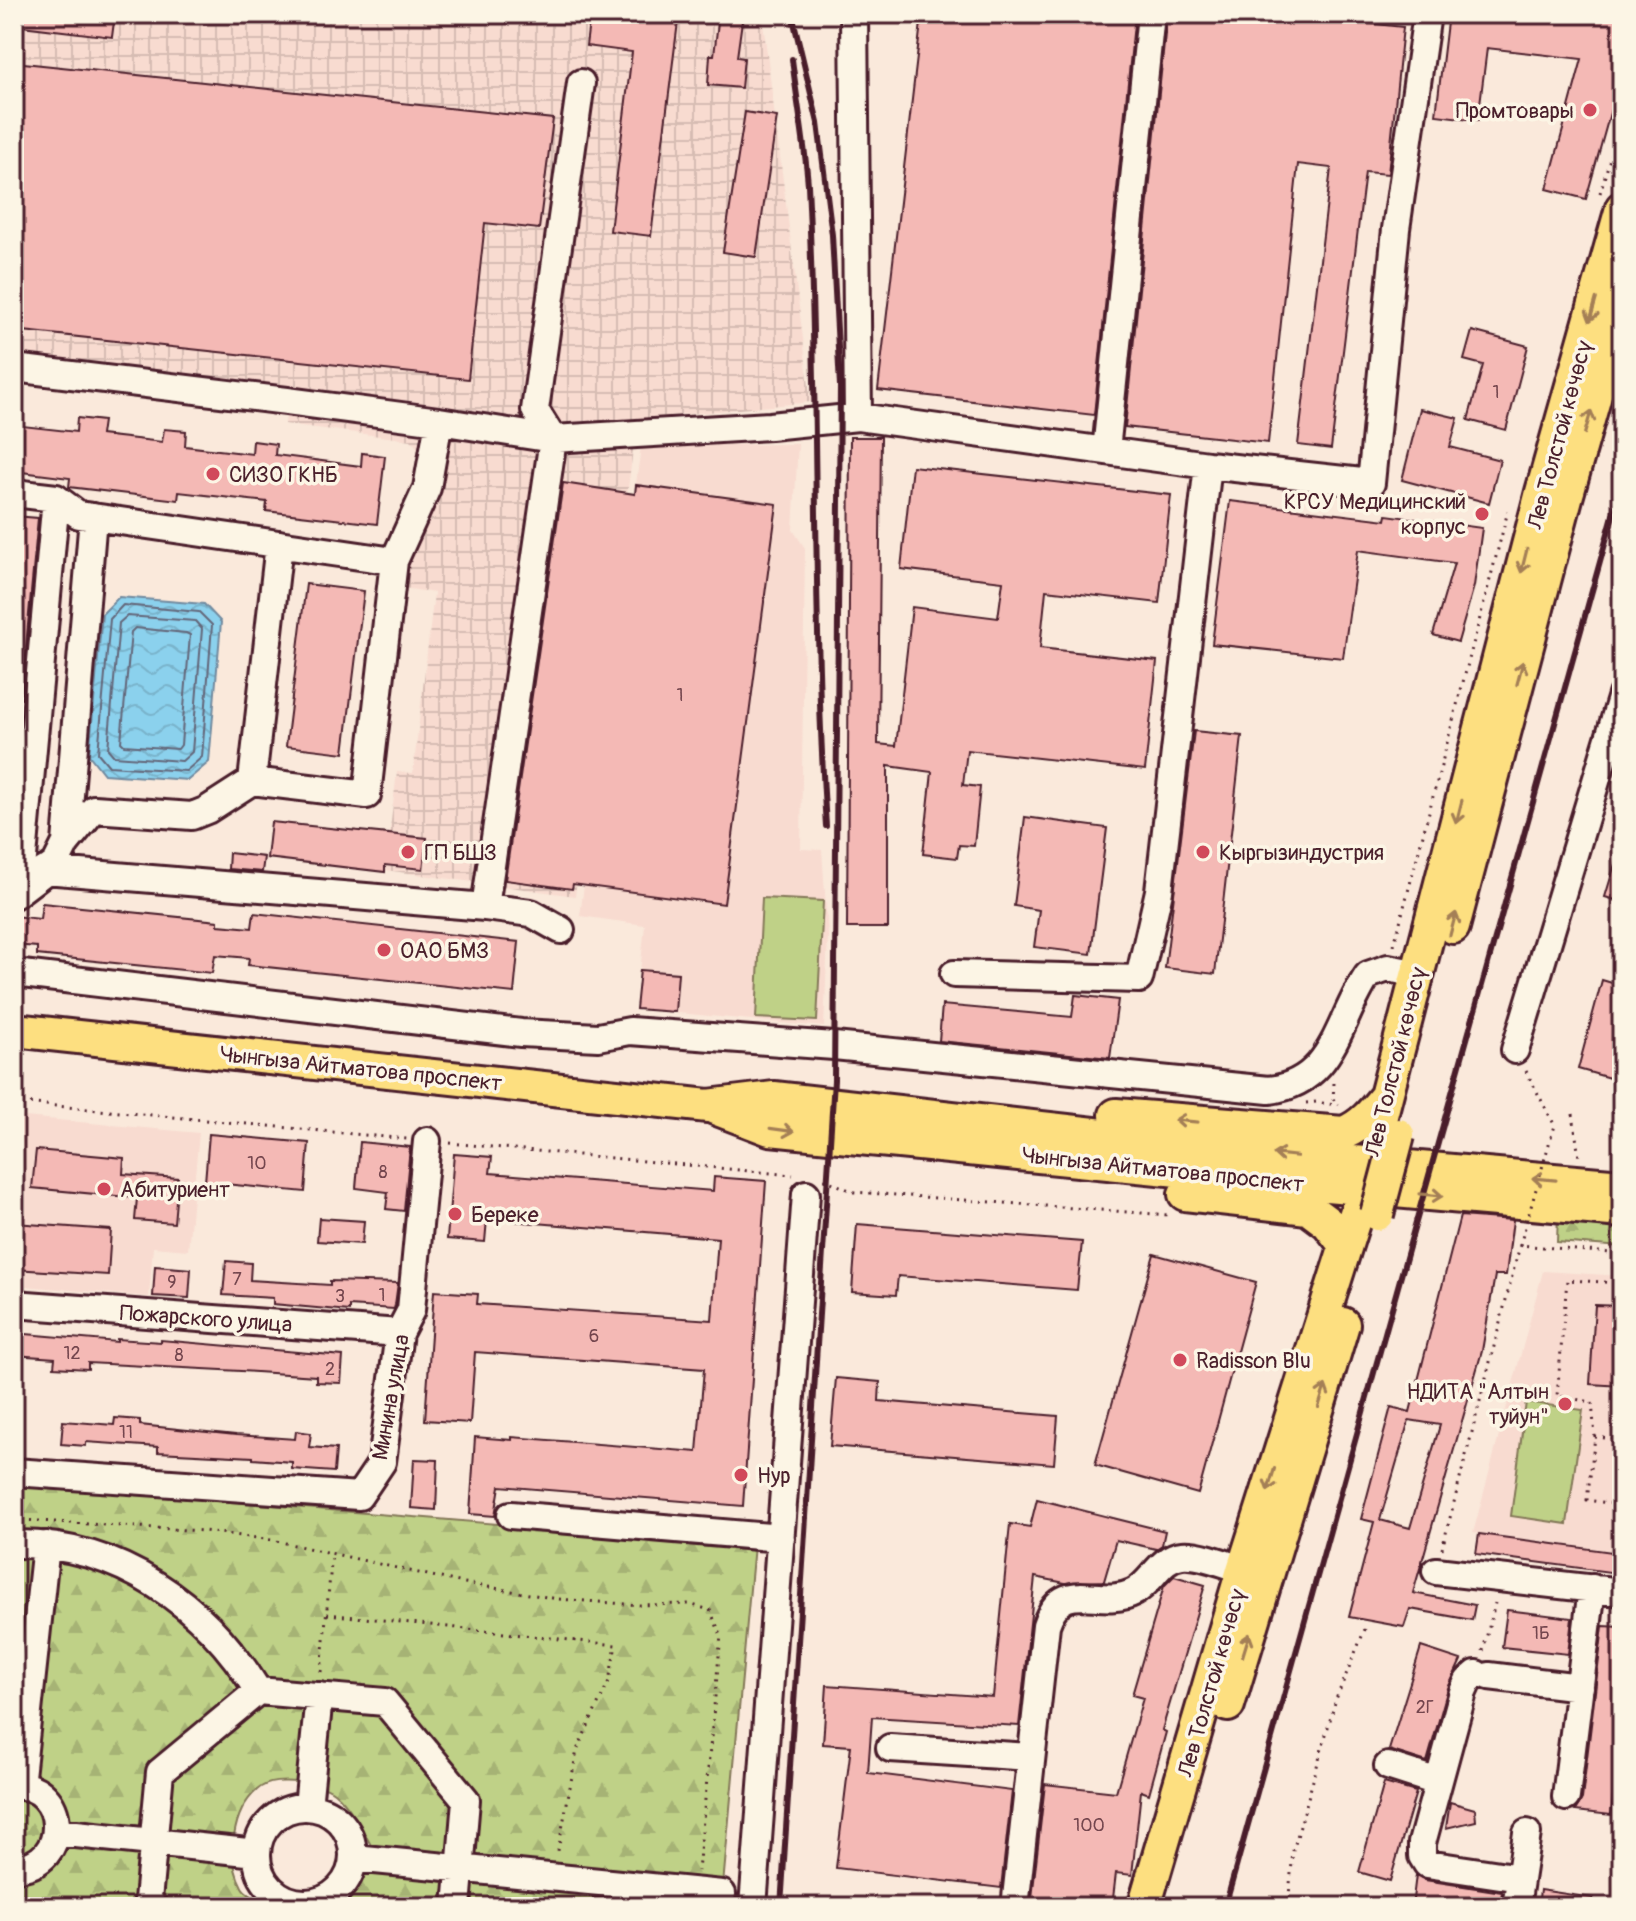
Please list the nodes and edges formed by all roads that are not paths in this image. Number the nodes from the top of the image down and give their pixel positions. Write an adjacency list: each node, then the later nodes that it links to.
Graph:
1 (854, 14): 8 (street)
2 (1151, 14): 11 (street)
3 (1427, 14): 12 (street)
4 (581, 83): 10 (street)
5 (1611, 201): 25 (main road, Лев Толстой көчөсү, one-way to 25)
6 (1622, 300): 32 (main road, Лев Толстой көчөсү, one-way to 6)
7 (14, 368): 9 (street)
8 (858, 417): 10 (street); 11 (street)
9 (439, 421): 10 (street); 17 (street)
10 (553, 439): 23 (street)
11 (1106, 451): 12 (street)
12 (1208, 465): 27 (street)
13 (14, 493): 14 (street)
14 (56, 498): 15 (street); 22 (street)
15 (93, 517): 16 (street); 20 (street)
16 (279, 544): 17 (street); 19 (street)
17 (394, 561): 19 (street)
18 (1622, 695): 29 (street)
19 (252, 781): 20 (street)
20 (66, 843): 21 (street)
21 (45, 870): 22 (street); 23 (street)
22 (17, 892)
23 (485, 907): 24 (street)
24 (561, 930)
25 (1403, 971): 26 (street); 30 (main road, Лев Толстой көчөсү)
26 (14, 973)
27 (954, 974)
28 (14, 1030): 31 (main road, Чынгыза Айтматова проспект)
29 (1515, 1050)
30 (1388, 1094): 31 (main road, one-way to 31); 32 (main road, Лев Толстой көчөсү)
31 (862, 1124): 35 (main road, Чынгыза Айтматова проспект, one-way to 31); 36 (main road, Чынгыза Айтматова проспект, one-way to 36); 38 (main road)
32 (1387, 1133): 37 (main road, Лев Толстой көчөсү)
33 (427, 1141): 40 (street, Минина улица)
34 (811, 1183): 43 (street)
35 (1622, 1186)
36 (1622, 1211)
37 (1367, 1212): 38 (main road, Лев Толстой көчөсү); 47 (main road, Лев Толстой көчөсү, one-way to 37)
38 (1345, 1245): 47 (main road, Лев Толстой көчөсү, one-way to 47)
39 (14, 1304): 40 (street, Пожарского улица)
40 (399, 1333): 41 (street, Минина улица)
41 (14, 1472)
42 (511, 1515): 43 (street)
43 (781, 1538): 72 (street)
44 (14, 1544): 45 (street)
45 (46, 1545): 51 (street); 57 (street)
46 (1436, 1571): 48 (street)
47 (1255, 1574): 54 (street); 74 (main road, Лев Толстой көчөсү); 75 (main road, Лев Толстой көчөсү, one-way to 47)
48 (1592, 1588): 49 (street); 50 (street)
49 (1622, 1592)
50 (1580, 1687): 56 (street); 58 (street)
51 (258, 1691): 52 (street); 62 (street)
52 (319, 1696): 59 (street); 66 (street)
53 (890, 1748): 54 (street)
54 (1031, 1757): 73 (street)
55 (1388, 1766): 56 (street)
56 (1438, 1782): 67 (street)
57 (17, 1786): 60 (street)
58 (1566, 1797)
59 (308, 1807): 63 (street); 64 (street)
60 (57, 1832): 62 (street); 65 (street)
61 (1527, 1833): 67 (street)
62 (154, 1842): 63 (street); 70 (street)
63 (257, 1853): 69 (street)
64 (354, 1858): 66 (street); 69 (street)
65 (14, 1868)
66 (461, 1868): 68 (street); 71 (street)
67 (1520, 1878): 76 (street)
68 (709, 1893)
69 (299, 1905)
70 (154, 1907)
71 (457, 1907)
72 (753, 1907)
73 (1015, 1907)
74 (1144, 1907)
75 (1167, 1907)
76 (1516, 1907)

